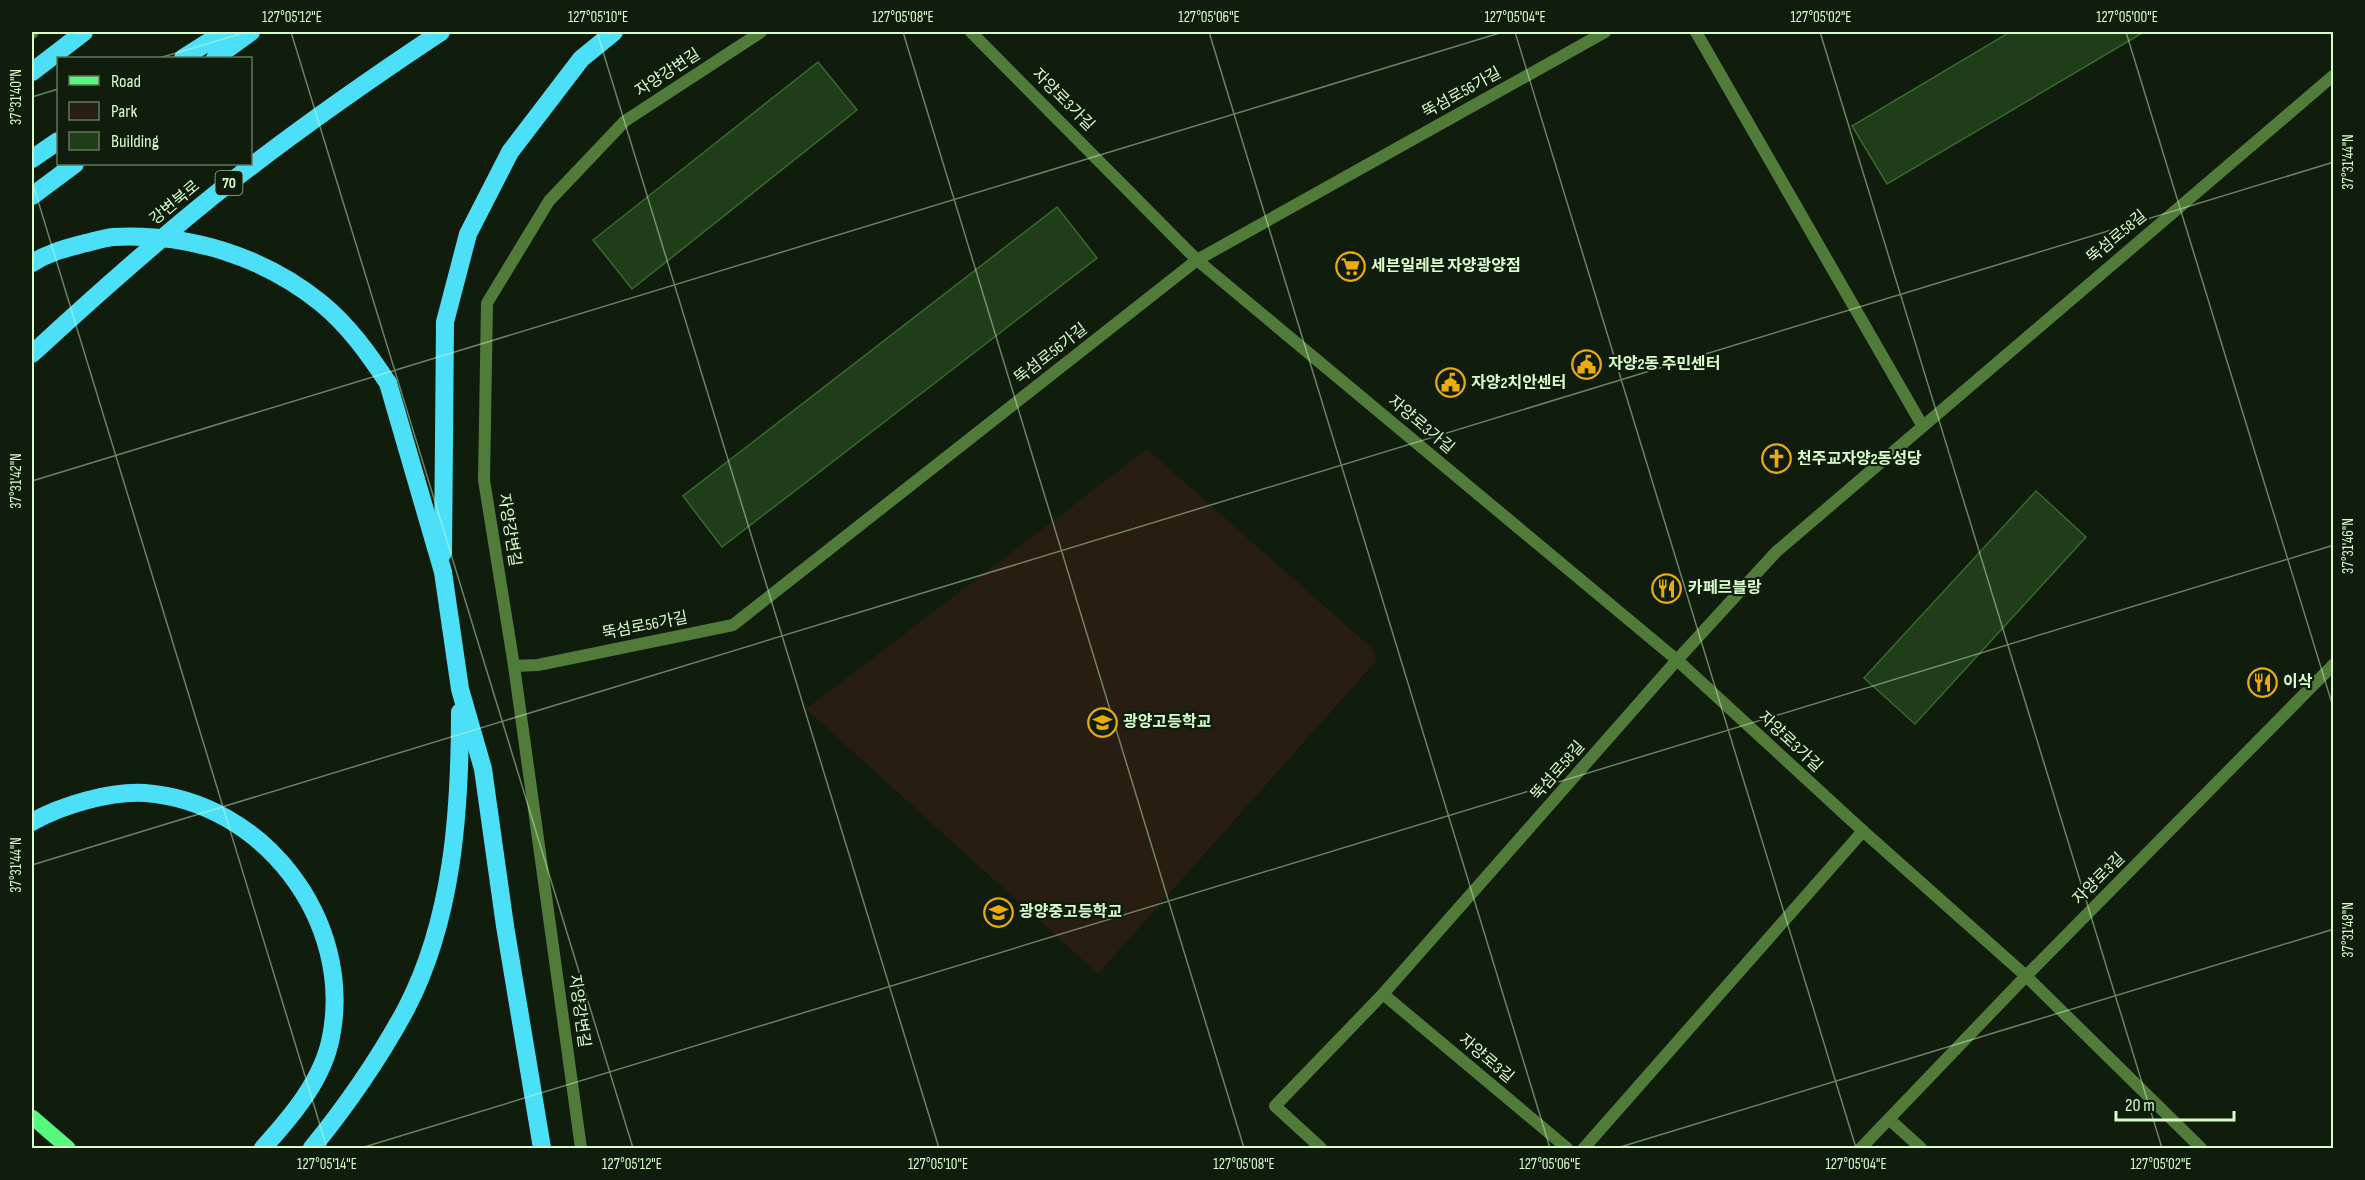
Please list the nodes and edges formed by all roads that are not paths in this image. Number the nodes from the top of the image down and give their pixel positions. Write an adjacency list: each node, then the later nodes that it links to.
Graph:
1 (84, 32): 12 (highway)
2 (224, 32): 10 (highway)
3 (251, 32): 11 (highway)
4 (441, 32): 20 (highway, 강변북로 / 70)
5 (614, 32): 22 (highway)
6 (761, 32): 25 (street, 자양강변길)
7 (970, 32): 18 (street, 자양로3가길)
8 (1605, 32): 18 (street, 뚝섬로56가길)
9 (1696, 32): 21 (street)
10 (185, 57)
11 (216, 57)
12 (32, 72)
13 (2334, 75): 21 (street, 뚝섬로58길)
14 (57, 142): 15 (highway)
15 (32, 159)
16 (74, 165): 17 (highway)
17 (32, 196)
18 (1197, 260): 23 (street, 자양로3가길); 25 (street, 뚝섬로56가길)
19 (32, 263): 22 (highway, bridge)
20 (32, 354)
21 (1922, 425): 23 (street, 뚝섬로58길)
22 (443, 572): 26 (highway)
23 (1677, 660): 28 (street, 자양로3가길); 30 (street, 뚝섬로58길)
24 (2334, 664): 29 (street, 자양로3길)
25 (514, 666): 37 (street, 자양강변길)
26 (460, 689): 35 (highway); 36 (highway)
27 (32, 822): 34 (highway)
28 (1863, 831): 29 (street, 자양로3가길); 40 (street)
29 (2026, 976): 32 (street, 자양로3길); 43 (street, 자양로3가길)
30 (1383, 994): 38 (street, 뚝섬로58길); 39 (street, 자양로3길)
31 (32, 1117): 33 (main road)
32 (1890, 1120): 41 (street, 자양로3길); 42 (street)
33 (68, 1149)
34 (264, 1149)
35 (312, 1149)
36 (542, 1149)
37 (581, 1149)
38 (1321, 1149)
39 (1567, 1149)
40 (1584, 1149)
41 (1861, 1149)
42 (1921, 1149)
43 (2200, 1149)

